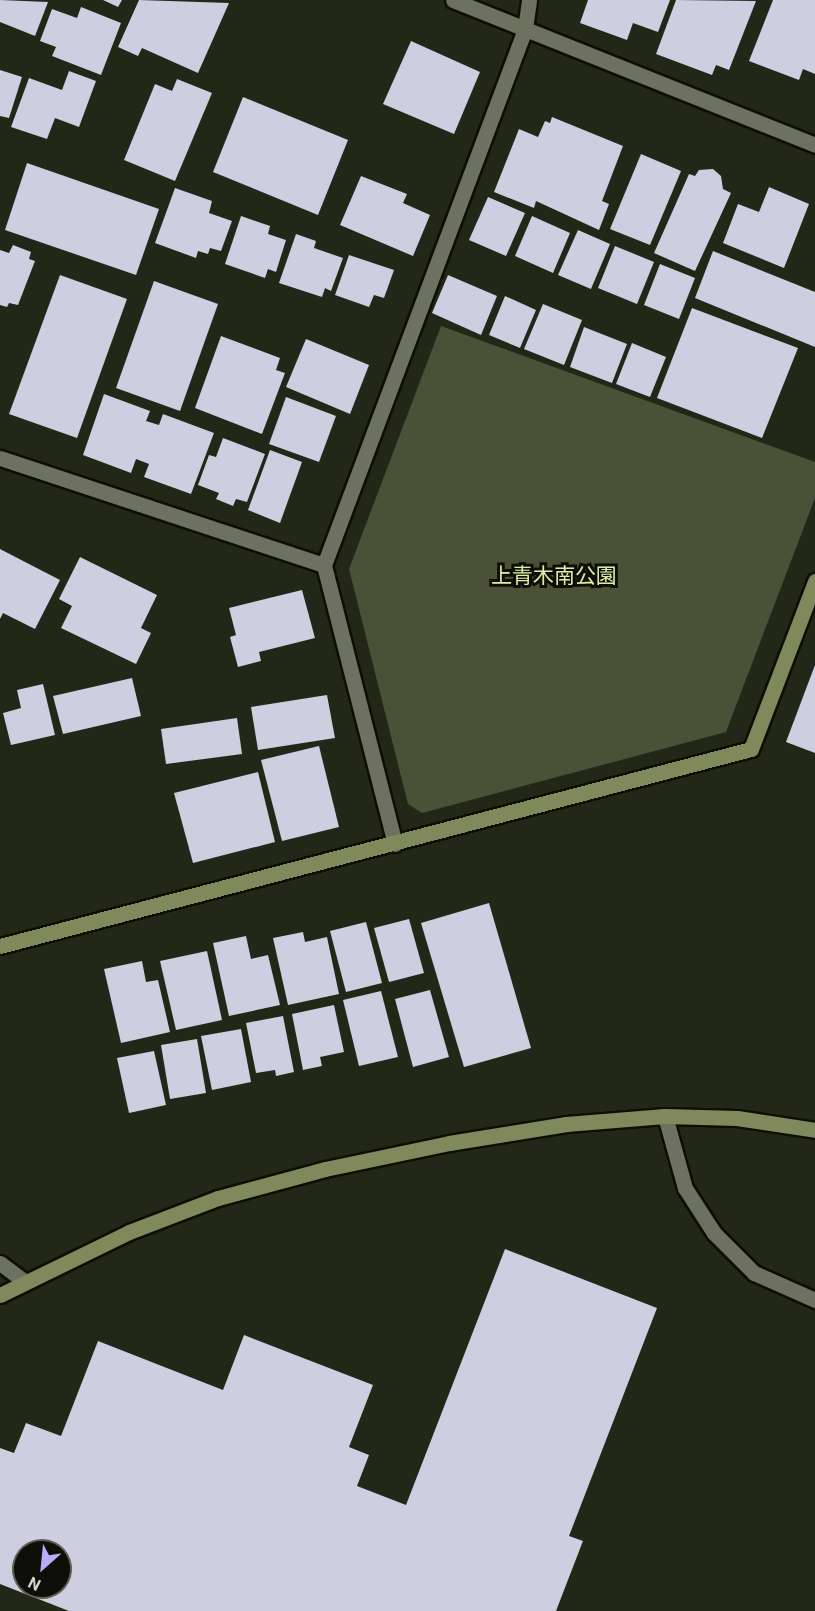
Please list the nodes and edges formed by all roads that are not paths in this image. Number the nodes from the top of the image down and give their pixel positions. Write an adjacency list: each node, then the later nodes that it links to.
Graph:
1 (453, 0): 3 (street)
2 (529, 0): 3 (street)
3 (525, 29): 4 (street); 6 (street)
4 (815, 145)
5 (0, 458): 6 (street)
6 (324, 565): 8 (street)
7 (815, 580): 8 (street)
8 (395, 844): 9 (street)
9 (0, 946)
10 (665, 1116): 11 (street); 13 (street); 15 (street)
11 (815, 1130)
12 (0, 1263): 13 (street)
13 (24, 1281): 14 (street)
14 (0, 1295)
15 (815, 1299)

